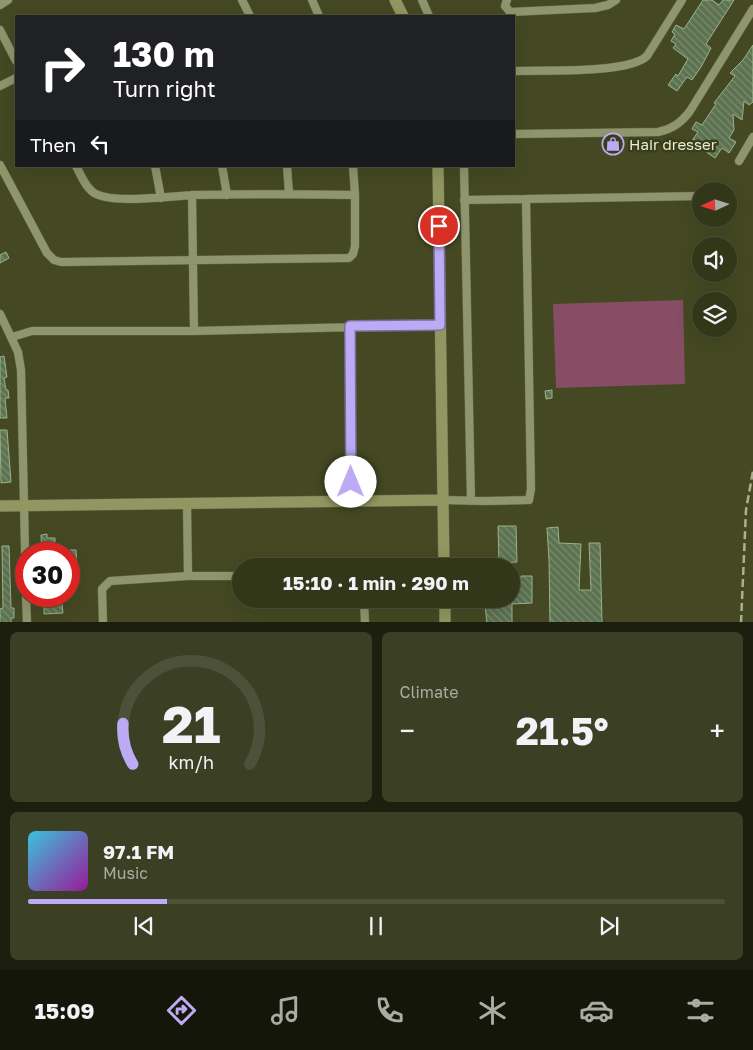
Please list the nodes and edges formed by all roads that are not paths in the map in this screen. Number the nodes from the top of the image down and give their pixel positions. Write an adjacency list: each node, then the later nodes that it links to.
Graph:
1 (8, 0): 9 (street)
2 (242, 0): 11 (street)
3 (312, 0): 12 (street)
4 (395, 0): 13 (street)
5 (422, 0): 14 (street)
6 (507, 0): 7 (street)
7 (616, 0)
8 (682, 0): 17 (street)
9 (0, 4)
10 (753, 9): 20 (street)
11 (250, 15)
12 (319, 15)
13 (402, 15)
14 (429, 15)
15 (0, 30): 16 (street)
16 (15, 59)
17 (515, 71)
18 (15, 78): 19 (street)
19 (0, 86)
20 (515, 134)
21 (753, 137): 22 (street)
22 (739, 161)
23 (0, 165): 39 (street)
24 (77, 167): 36 (street)
25 (155, 167): 36 (street)
26 (222, 167): 32 (street)
27 (287, 167): 31 (street)
28 (353, 167): 34 (street)
29 (438, 167): 41 (street)
30 (464, 167): 38 (street)
31 (289, 194): 32 (street); 34 (street)
32 (228, 195): 33 (street)
33 (192, 196): 36 (street); 39 (street)
34 (355, 196): 39 (street)
35 (692, 196): 37 (street)
36 (161, 198)
37 (526, 199): 38 (street); 46 (street)
38 (464, 200): 46 (street)
39 (194, 261): 43 (street)
40 (0, 314): 44 (street)
41 (440, 325): 42 (street); 45 (street)
42 (350, 326): 43 (street); 47 (street)
43 (194, 331): 44 (street)
44 (12, 337): 50 (street)
45 (443, 500): 46 (street); 47 (street); 52 (street)
46 (471, 500)
47 (351, 501): 48 (street)
48 (187, 503): 50 (street); 53 (street)
49 (0, 506): 50 (street)
50 (25, 506): 51 (street)
51 (25, 542)
52 (444, 558)
53 (188, 576): 54 (street); 59 (street)
54 (232, 576)
55 (26, 607): 58 (street)
56 (364, 608): 60 (street)
57 (444, 608): 61 (street)
58 (27, 622)
59 (103, 622)
60 (365, 622)
61 (445, 622)

